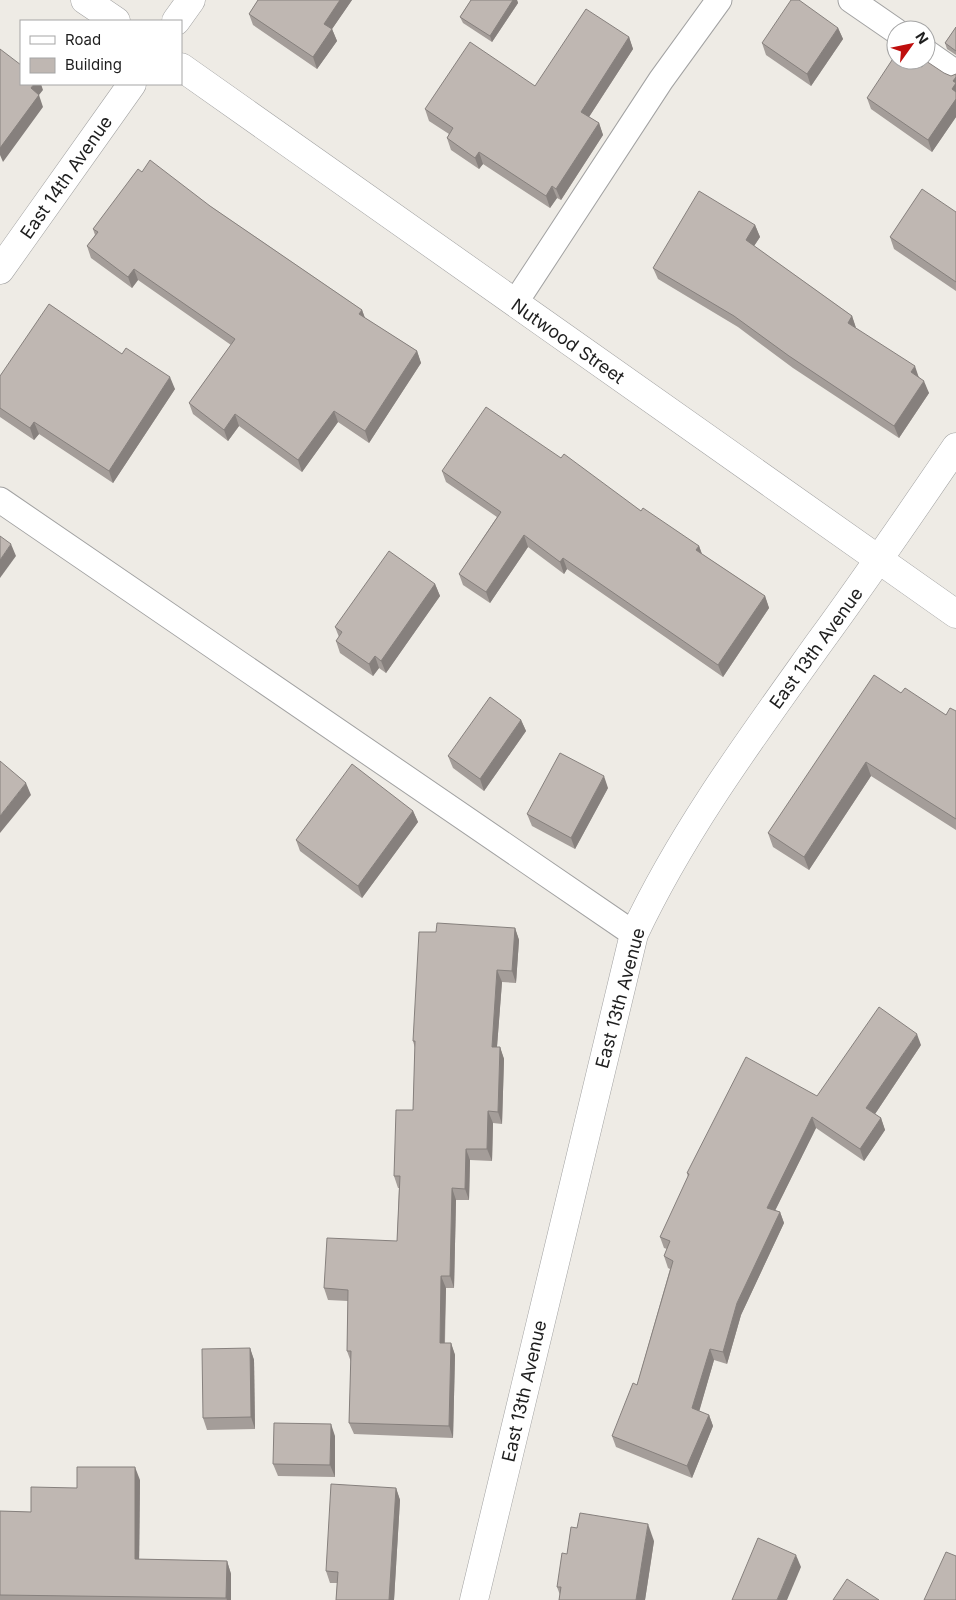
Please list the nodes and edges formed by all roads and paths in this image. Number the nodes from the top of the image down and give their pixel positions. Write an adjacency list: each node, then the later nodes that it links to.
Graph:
1 (85, 0): 5 (street)
2 (191, 0): 6 (street)
3 (719, 0): 13 (lane)
4 (851, 0): 7 (lane)
5 (115, 20)
6 (177, 20)
7 (886, 24)
8 (936, 59): 10 (lane)
9 (182, 68): 13 (street, Nutwood Street)
10 (956, 73)
11 (131, 85): 12 (street, East 14th Avenue)
12 (0, 270)
13 (515, 303): 16 (street, Nutwood Street)
14 (956, 447): 16 (street, East 13th Avenue)
15 (0, 500): 18 (lane)
16 (879, 560): 17 (street, Nutwood Street); 18 (street, East 13th Avenue)
17 (956, 614)
18 (634, 934): 19 (street, East 13th Avenue)
19 (474, 1600)

